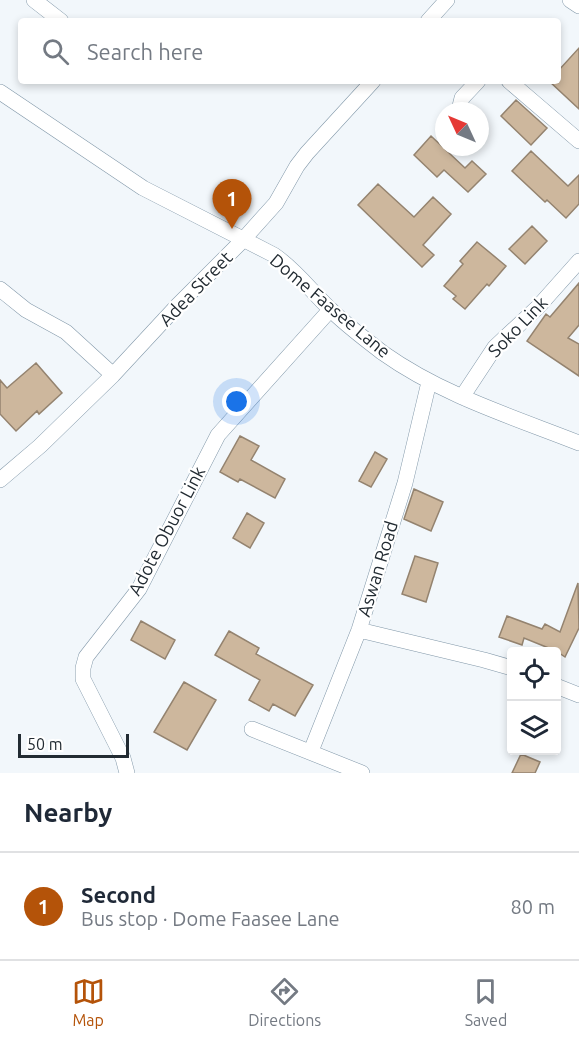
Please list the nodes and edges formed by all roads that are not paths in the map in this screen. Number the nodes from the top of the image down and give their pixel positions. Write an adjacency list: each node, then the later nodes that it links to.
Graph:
1 (34, 0): 4 (street)
2 (570, 0): 3 (street)
3 (579, 6)
4 (57, 18)
5 (370, 84): 11 (street, Adea Street)
6 (475, 84): 9 (street)
7 (512, 84): 10 (street)
8 (0, 92): 11 (street, Dome Faasee Lane)
9 (461, 102)
10 (579, 141)
11 (242, 241): 14 (street, Dome Faasee Lane); 15 (street, Adea Street)
12 (579, 261): 17 (street, Soko Link)
13 (0, 289): 15 (street)
14 (330, 310): 16 (street, Dome Faasee Lane); 26 (street, Adote Obuor Link)
15 (113, 375): 19 (street, Adea Street)
16 (429, 382): 17 (street, Dome Faasee Lane); 20 (street, Aswan Road)
17 (462, 397): 18 (street, Dome Faasee Lane)
18 (579, 443)
19 (0, 480)
20 (359, 630): 21 (street); 25 (street, Aswan Road)
21 (507, 667)
22 (561, 688): 23 (street)
23 (579, 695)
24 (252, 729): 25 (street)
25 (311, 751): 27 (street)
26 (127, 773)
27 (362, 773)

